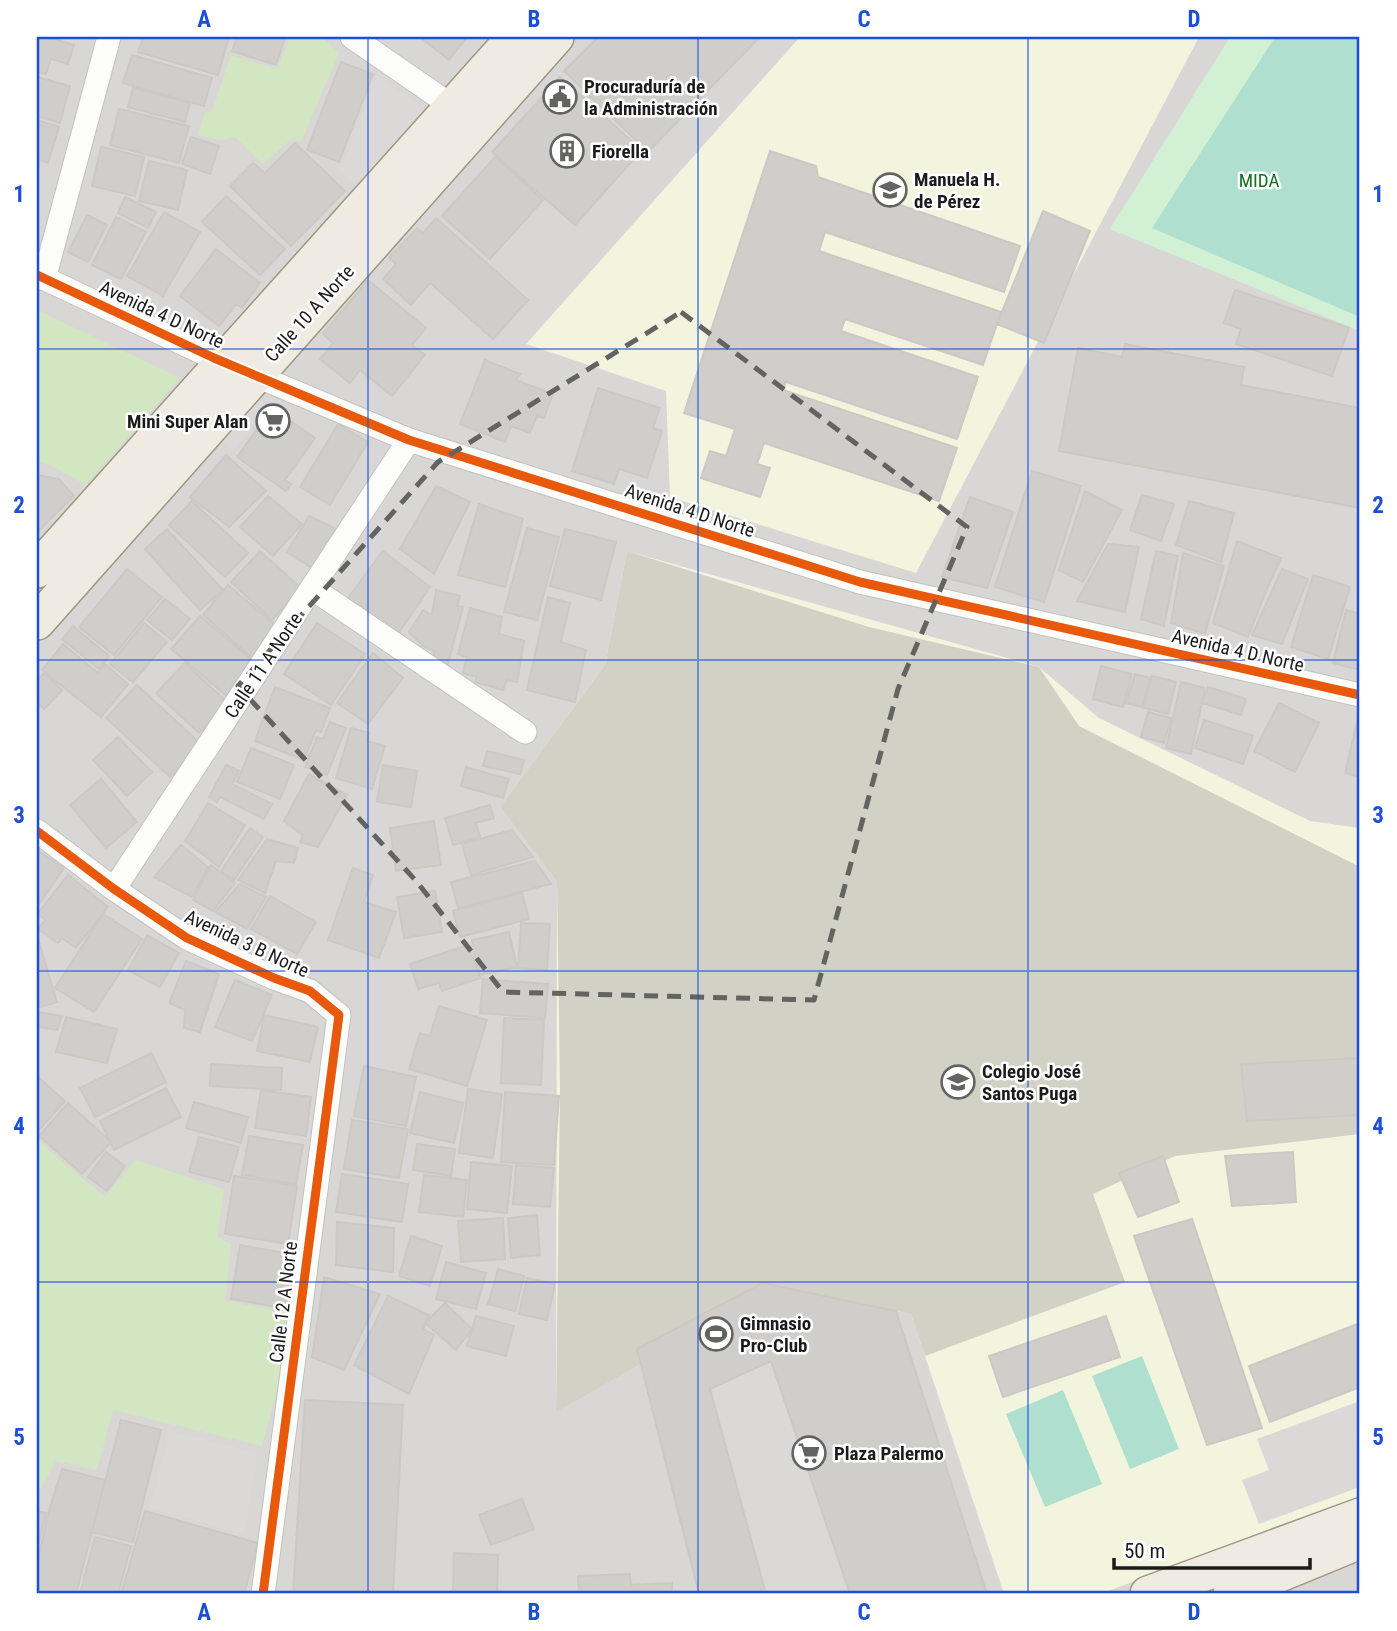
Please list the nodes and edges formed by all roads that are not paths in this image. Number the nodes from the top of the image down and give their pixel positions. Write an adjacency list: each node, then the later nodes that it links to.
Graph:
1 (109, 37): 6 (street)
2 (352, 37): 5 (street)
3 (515, 37): 5 (main road, Calle 10 A Norte)
4 (556, 37): 5 (main road, Calle 10 A Norte)
5 (466, 116): 7 (main road, Calle 10 A Norte); 8 (main road, Calle 10 A Norte)
6 (40, 277): 7 (street, Avenida 4 D Norte)
7 (223, 361): 8 (street, Avenida 4 D Norte); 10 (main road, Calle 10 A Norte)
8 (255, 374): 9 (street, Avenida 4 D Norte); 12 (main road, Calle 10 A Norte)
9 (410, 440): 11 (street, Calle 11 A Norte); 13 (street, Avenida 4 D Norte)
10 (37, 570)
11 (313, 589): 14 (street); 16 (street, Calle 11 A Norte)
12 (37, 622)
13 (1360, 695)
14 (525, 732)
15 (37, 831): 16 (street, Avenida 3 B Norte)
16 (114, 888): 17 (street, Avenida 3 B Norte)
17 (339, 1015): 20 (street, Calle 12 A Norte)
18 (1360, 1516): 21 (main road)
19 (1360, 1541): 22 (main road)
20 (263, 1594)
21 (1148, 1594)
22 (1231, 1594)

